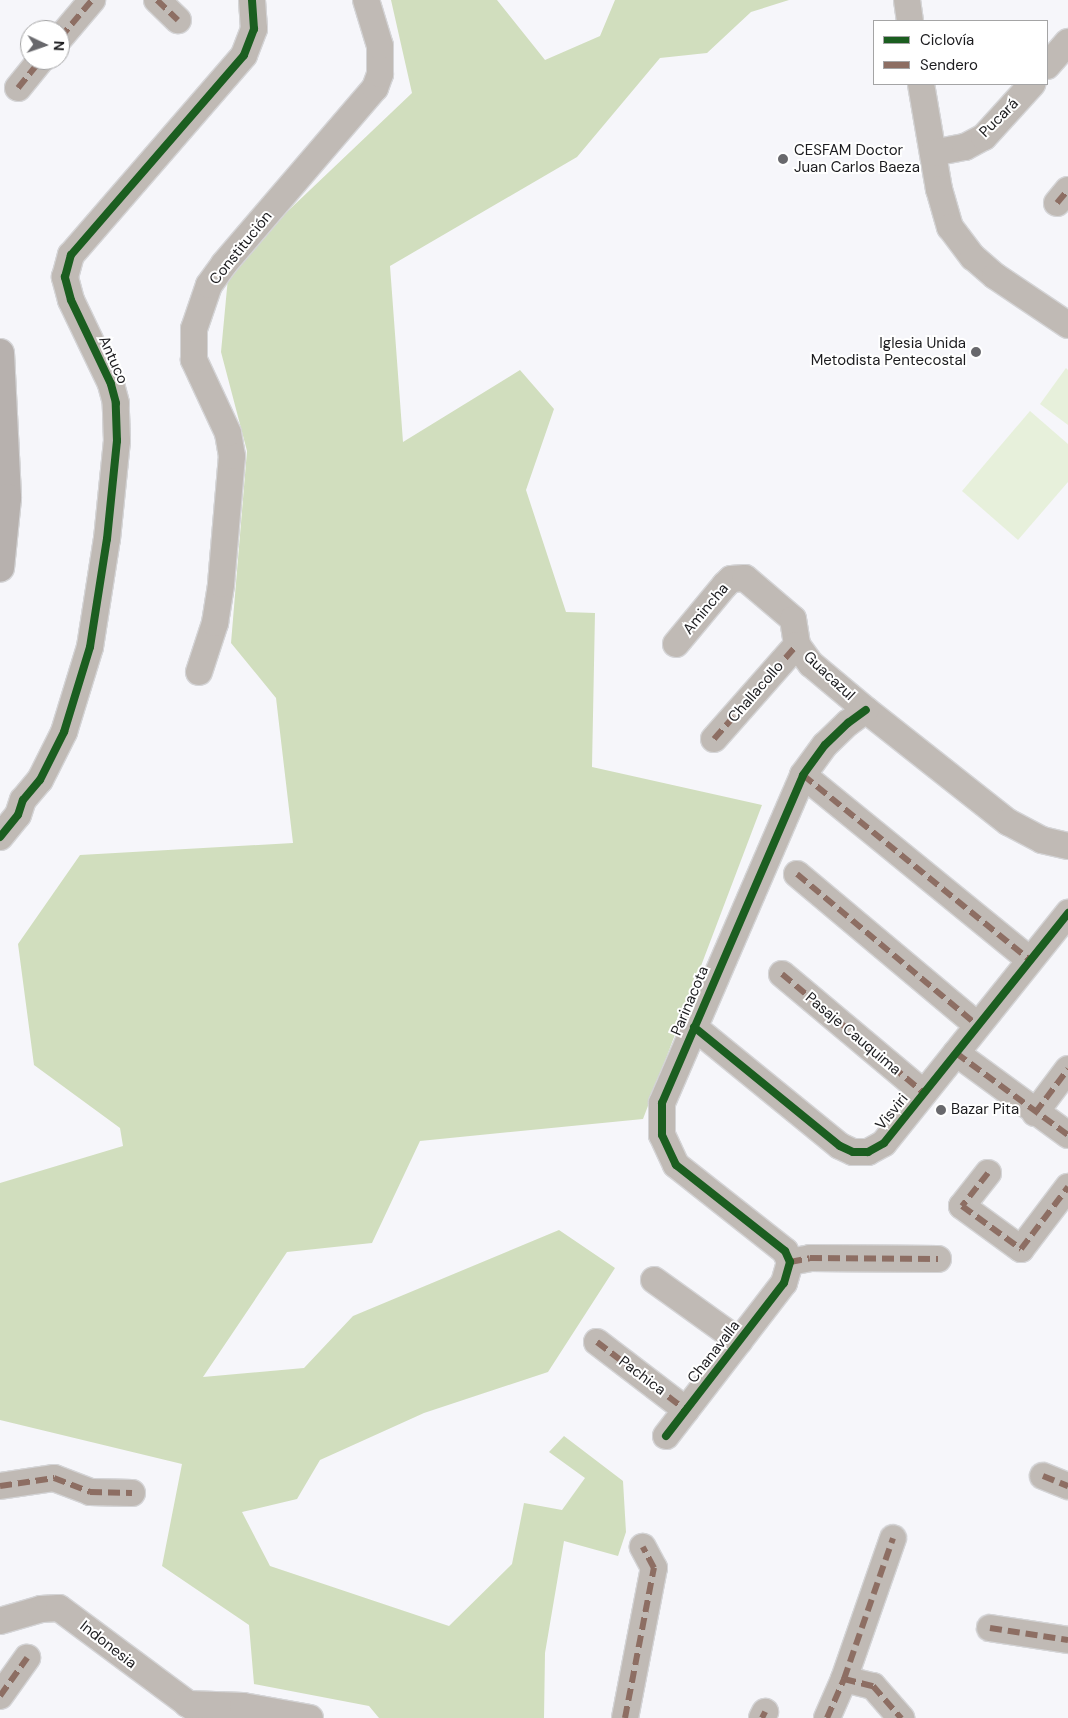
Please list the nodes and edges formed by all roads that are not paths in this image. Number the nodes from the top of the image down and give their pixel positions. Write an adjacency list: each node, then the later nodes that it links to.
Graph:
1 (92, 0): 8 (street)
2 (157, 0): 6 (street)
3 (252, 0): 26 (street, Antuco)
4 (366, 0): 22 (street, Constitución)
5 (907, 0): 7 (street)
6 (178, 20)
7 (910, 20)
8 (70, 26)
9 (1068, 42): 10 (street)
10 (1048, 65)
11 (33, 70): 14 (street)
12 (921, 85): 15 (street)
13 (1031, 85): 15 (street, Pucará)
14 (18, 88)
15 (933, 153): 16 (street)
16 (1068, 325)
17 (0, 353): 18 (main road)
18 (0, 568)
19 (738, 577): 20 (street, Amincha); 21 (street, Guacazul)
20 (676, 644)
21 (797, 645): 23 (street, Guacazul); 24 (street, Challacollo)
22 (199, 672)
23 (866, 710): 25 (street, Parinacota); 27 (street)
24 (714, 739)
25 (803, 775): 30 (street); 33 (street, Parinacota)
26 (0, 837)
27 (1068, 846)
28 (797, 874): 32 (street)
29 (1068, 913): 30 (street, Visviri)
30 (1029, 959): 32 (street, Visviri)
31 (782, 974): 36 (street, Pasaje Cauquima)
32 (977, 1025): 34 (street, Visviri)
33 (694, 1027): 36 (street, Visviri); 42 (street, Parinacota)
34 (956, 1052): 36 (street, Visviri); 37 (street)
35 (1068, 1069): 37 (street)
36 (924, 1093)
37 (1035, 1113): 38 (street)
38 (1068, 1135)
39 (988, 1173): 40 (street)
40 (1068, 1187)
41 (938, 1259): 42 (street)
42 (787, 1273): 44 (street, Chanavalla)
43 (654, 1280): 44 (street)
44 (739, 1341): 46 (street, Chanavalla)
45 (597, 1342): 46 (street, Pachica)
46 (686, 1410): 47 (street, Chanavalla)
47 (666, 1436)
48 (1043, 1476): 50 (street)
49 (0, 1486): 51 (street)
50 (1068, 1486)
51 (132, 1493)
52 (893, 1538): 58 (street)
53 (644, 1547): 62 (street)
54 (0, 1621): 60 (street, Indonesia)
55 (990, 1628): 56 (street)
56 (1068, 1640)
57 (27, 1658): 59 (street)
58 (844, 1678): 63 (street); 64 (street)
59 (0, 1696)
60 (197, 1711): 61 (street)
61 (310, 1718)
62 (625, 1718)
63 (827, 1718)
64 (902, 1718)

